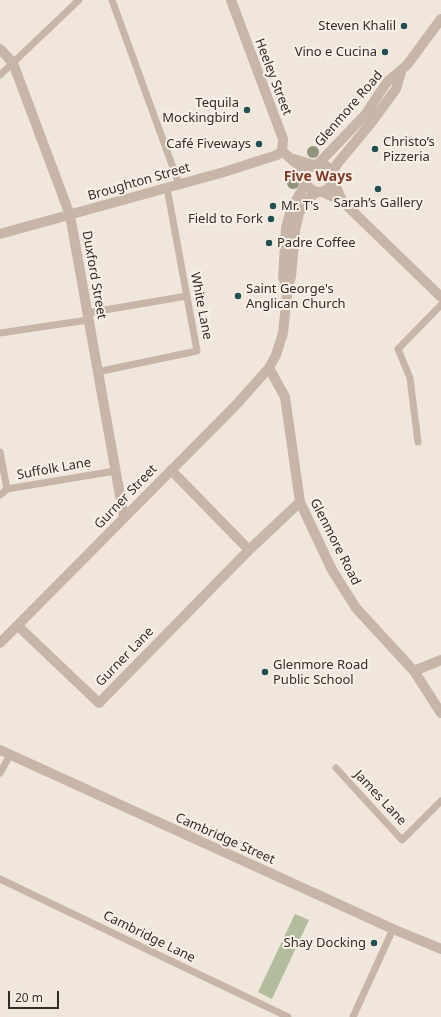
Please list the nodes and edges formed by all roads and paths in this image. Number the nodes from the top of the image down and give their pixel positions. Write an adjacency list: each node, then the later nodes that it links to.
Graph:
1 (79, 0): 6 (lane)
2 (112, 0): 13 (lane)
3 (231, 0): 9 (street, Heeley Street)
4 (441, 19): 7 (street, Glenmore Road)
5 (0, 49): 6 (street, Duxford Street)
6 (13, 63): 8 (lane); 17 (street, Duxford Street)
7 (401, 72): 10 (street, Glenmore Road); 11 (street, Glenmore Road)
8 (0, 75)
9 (282, 151): 10 (street); 13 (street, Broughton Street)
10 (313, 167): 11 (street); 12 (street)
11 (332, 176): 15 (street); 16 (street)
12 (306, 183): 15 (street); 19 (street)
13 (179, 184): 14 (street, Broughton Street)
14 (167, 188): 17 (street, Broughton Street); 20 (lane, White Lane)
15 (320, 192): 16 (street); 19 (street)
16 (342, 201): 21 (street)
17 (70, 215): 18 (street, Broughton Street); 23 (street, Duxford Street)
18 (0, 234)
19 (288, 285): 25 (street)
20 (187, 296): 23 (lane); 26 (lane, White Lane)
21 (441, 297)
22 (441, 304): 27 (lane)
23 (87, 316): 24 (lane); 26 (street, Duxford Street)
24 (0, 333)
25 (269, 368): 29 (street, Gurner Street); 33 (street, Glenmore Road)
26 (97, 372): 30 (street, Duxford Street)
27 (418, 442)
28 (0, 452): 31 (lane)
29 (171, 470): 34 (street, Gurner Street); 35 (street)
30 (115, 471): 31 (lane, Suffolk Lane); 34 (street, Duxford Street)
31 (7, 489): 32 (lane, Suffolk Lane)
32 (0, 495)
33 (300, 502): 35 (street, Gurner Lane); 39 (street, Glenmore Road)
34 (124, 518): 36 (street, Gurner Street)
35 (249, 550): 36 (street, Gurner Lane)
36 (18, 626): 37 (street, Gurner Street)
37 (0, 643)
38 (441, 660): 39 (street)
39 (414, 671): 40 (street, Glenmore Road)
40 (441, 713)
41 (0, 750): 42 (street, Cambridge Street)
42 (10, 755): 44 (lane); 47 (street, Cambridge Street)
43 (336, 768): 45 (lane, James Lane)
44 (0, 773)
45 (441, 801)
46 (0, 879): 49 (lane, Cambridge Lane)
47 (393, 929): 48 (street, Cambridge Street); 50 (lane)
48 (441, 949)
49 (288, 1017)
50 (353, 1017)

